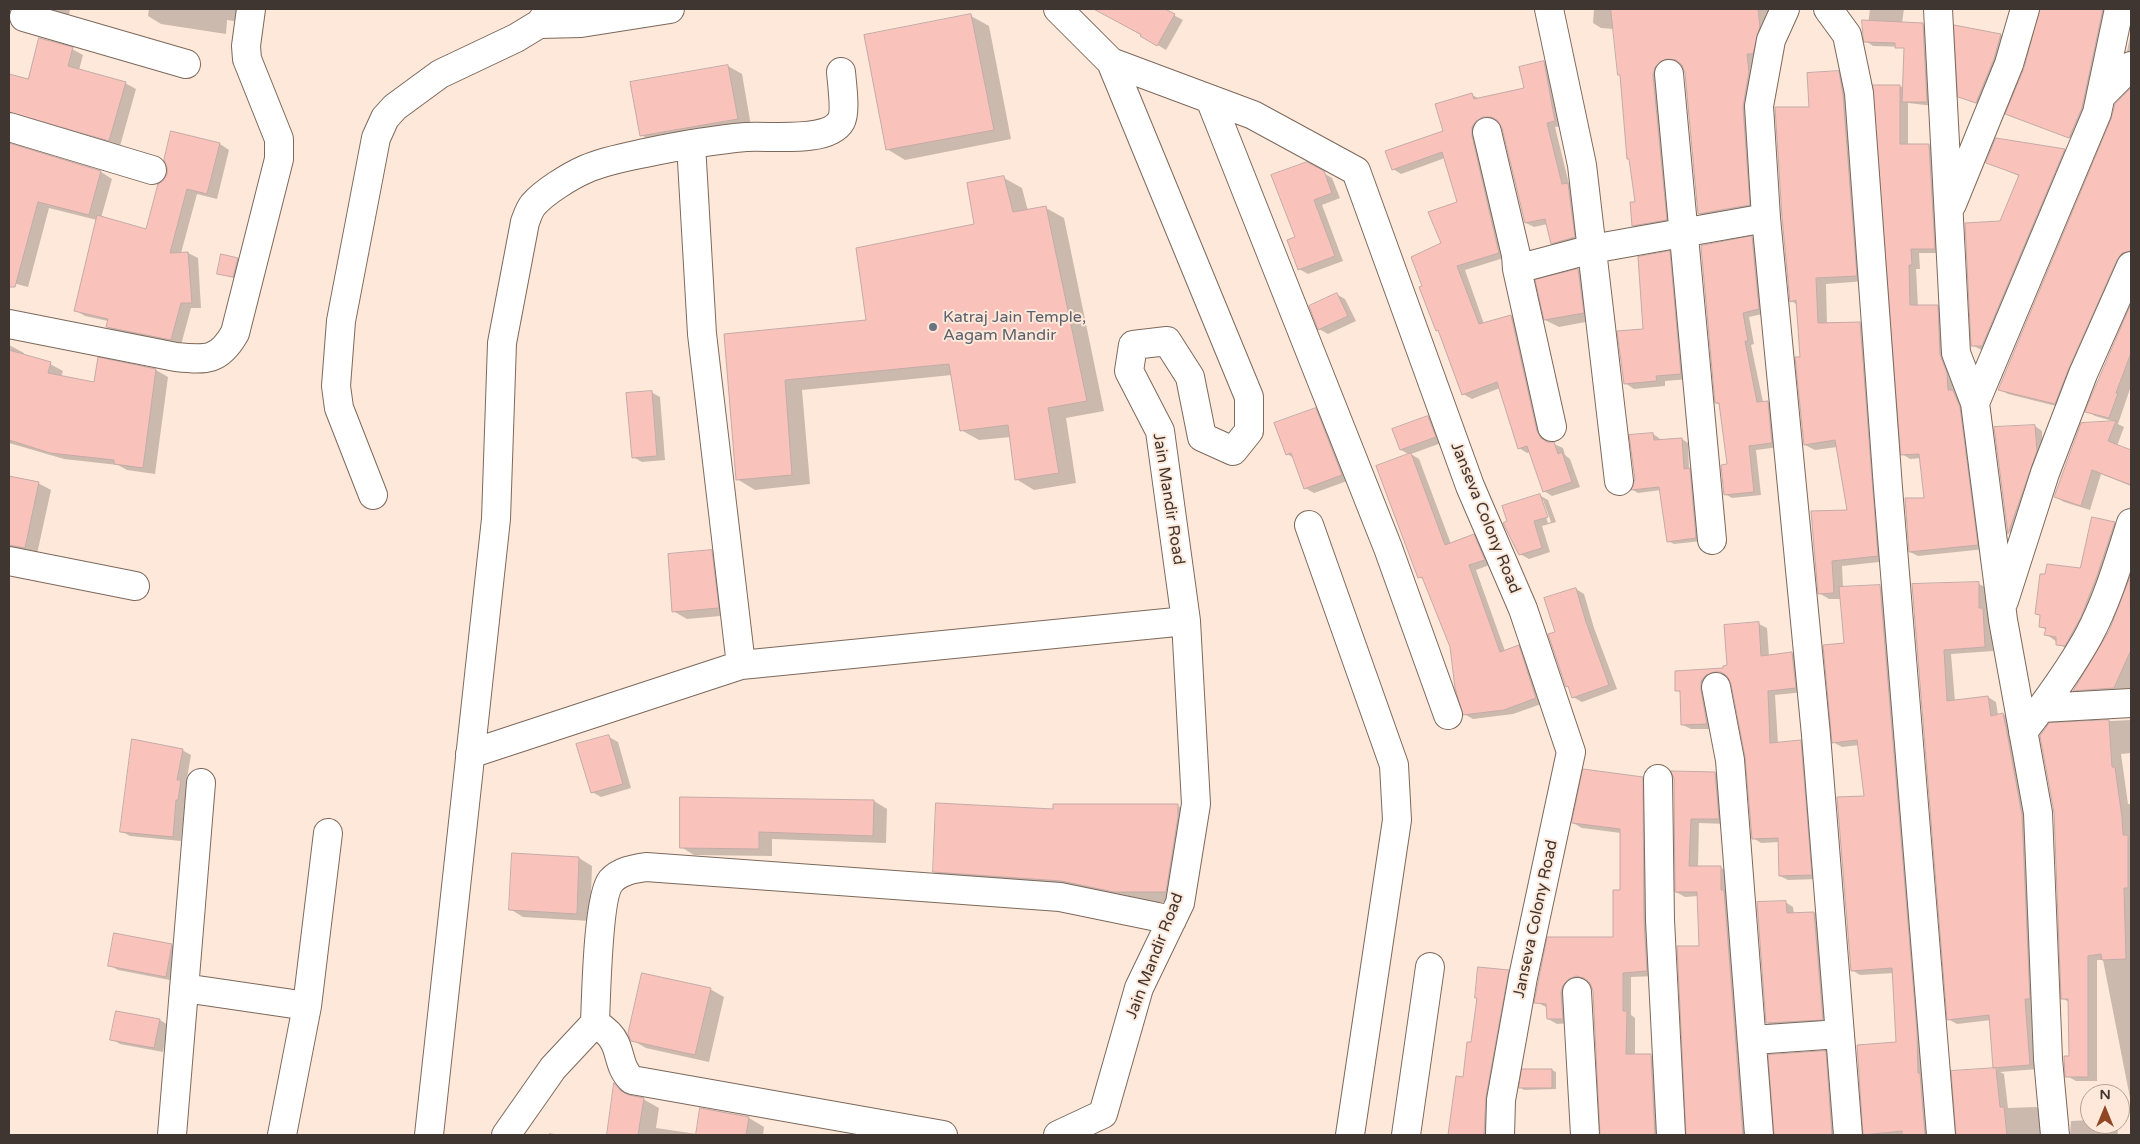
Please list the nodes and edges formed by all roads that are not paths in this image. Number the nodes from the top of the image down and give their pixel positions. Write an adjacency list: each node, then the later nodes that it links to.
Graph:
1 (250, 9): 29 (street)
2 (670, 9): 11 (street)
3 (1058, 9): 12 (street, Jain Mandir Road)
4 (1549, 9): 26 (street)
5 (1785, 9): 24 (street)
6 (1828, 9): 72 (street)
7 (1938, 9): 23 (street)
8 (2025, 9): 23 (street)
9 (2120, 9): 17 (street)
10 (20, 13): 13 (street)
11 (543, 16): 33 (street)
12 (1111, 62): 18 (street, Janseva Colony Road); 40 (street, Jain Mandir Road)
13 (186, 64)
14 (2131, 66): 17 (street)
15 (841, 72): 21 (street)
16 (1669, 74): 25 (street)
17 (2102, 96): 30 (street)
18 (1210, 99): 45 (street); 67 (street, Janseva Colony Road)
19 (9, 127): 22 (street)
20 (1487, 132): 28 (street)
21 (691, 144): 41 (street); 47 (street)
22 (152, 170)
23 (1949, 210): 30 (street)
24 (1766, 218): 25 (street); 57 (street)
25 (1684, 232): 26 (street); 36 (street)
26 (1592, 249): 28 (street); 32 (street)
27 (2131, 266): 39 (street)
28 (1517, 269): 31 (street)
29 (9, 324)
30 (1975, 403): 39 (street)
31 (1552, 427)
32 (1619, 481)
33 (373, 495)
34 (2131, 523): 44 (street)
35 (1309, 525): 65 (street)
36 (1712, 540)
37 (9, 561): 38 (street)
38 (135, 586)
39 (2002, 607): 46 (street)
40 (1186, 621): 41 (street); 51 (street, Jain Mandir Road)
41 (741, 665): 47 (street)
42 (1716, 687): 58 (street)
43 (2131, 703): 44 (street)
44 (2042, 708): 46 (street)
45 (1448, 716)
46 (2023, 732): 73 (street)
47 (470, 754): 61 (street)
48 (1658, 779): 69 (street)
49 (201, 783): 53 (street)
50 (328, 833): 55 (street)
51 (1172, 920): 56 (street); 64 (street, Jain Mandir Road)
52 (1430, 967): 66 (street)
53 (184, 988): 55 (street); 59 (street)
54 (1577, 992): 68 (street)
55 (307, 1006): 60 (street)
56 (595, 1023): 62 (street); 63 (street)
57 (1840, 1034): 58 (street); 71 (street)
58 (1753, 1040): 70 (street)
59 (172, 1135)
60 (282, 1135)
61 (429, 1135)
62 (506, 1135)
63 (944, 1135)
64 (1058, 1135)
65 (1350, 1135)
66 (1406, 1135)
67 (1500, 1135)
68 (1585, 1135)
69 (1671, 1135)
70 (1759, 1135)
71 (1848, 1135)
72 (1941, 1135)
73 (2054, 1135)

